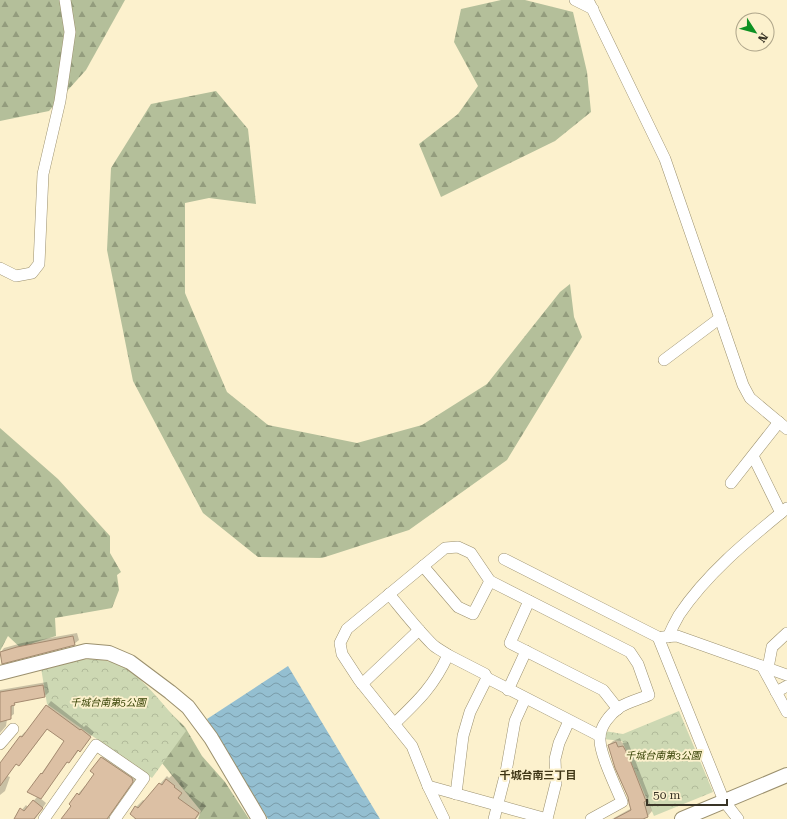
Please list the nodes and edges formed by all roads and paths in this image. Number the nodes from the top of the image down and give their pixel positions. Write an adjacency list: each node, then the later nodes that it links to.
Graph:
1 (65, 0): 4 (street)
2 (575, 0): 3 (street)
3 (590, 4): 5 (street)
4 (0, 268)
5 (720, 318): 6 (street); 7 (street)
6 (664, 360)
7 (783, 426): 8 (street)
8 (753, 456): 9 (street); 10 (street)
9 (731, 483)
10 (784, 510): 18 (street)
11 (504, 559): 18 (street)
12 (423, 566): 13 (street); 13 (street); 14 (street)
13 (490, 581): 15 (street)
14 (389, 594): 16 (street); 25 (street)
15 (529, 601): 19 (street); 30 (street)
16 (419, 630): 20 (street); 25 (street)
17 (787, 633): 21 (street)
18 (663, 637): 21 (street); 40 (street)
19 (526, 651): 27 (street); 30 (street)
20 (448, 655): 24 (street); 33 (street)
21 (765, 667): 23 (street); 28 (street)
22 (0, 673): 44 (street)
23 (787, 675)
24 (487, 678): 27 (street); 39 (street)
25 (362, 684): 33 (street)
26 (787, 686): 28 (street)
27 (508, 690): 29 (street)
28 (776, 692): 31 (street)
29 (525, 699): 32 (street); 41 (street)
30 (618, 708): 35 (street)
31 (787, 712)
32 (569, 721): 35 (street); 47 (street)
33 (394, 724): 38 (street)
34 (13, 729): 36 (street)
35 (600, 736): 48 (street)
36 (0, 744)
37 (787, 775): 40 (street)
38 (428, 786): 39 (street); 45 (street)
39 (456, 794): 41 (street)
40 (724, 801): 49 (street); 50 (street)
41 (498, 805): 46 (street); 47 (street)
42 (44, 819): 43 (street)
43 (115, 819)
44 (259, 819)
45 (444, 819)
46 (494, 819)
47 (547, 819)
48 (591, 819)
49 (682, 819)
50 (738, 819)

